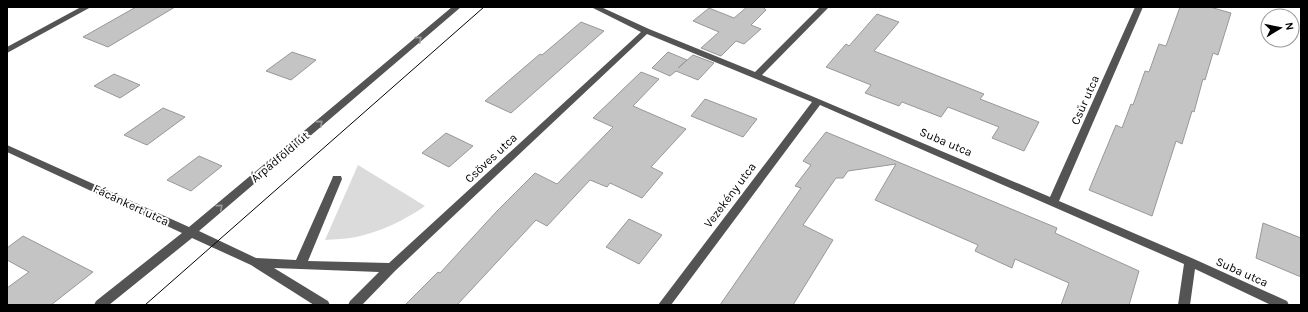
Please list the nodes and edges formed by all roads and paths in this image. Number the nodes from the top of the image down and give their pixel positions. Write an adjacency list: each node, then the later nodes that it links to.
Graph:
1 (87, 7): 7 (street)
2 (457, 7): 13 (street, Árpádföldi út, one-way to 2)
3 (595, 7): 6 (street, Suba utca)
4 (825, 7): 8 (street)
5 (1139, 7): 12 (street, Csűr utca)
6 (646, 31): 8 (street, Suba utca); 17 (street, Csöves utca)
7 (7, 50)
8 (756, 76): 9 (street, Suba utca)
9 (818, 101): 12 (street, Suba utca); 21 (street, Vezekény utca)
10 (7, 148): 13 (street, Fácánkert utca)
11 (337, 179): 16 (street)
12 (1053, 203): 15 (street, Suba utca)
13 (191, 232): 14 (street, Fácánkert utca); 18 (street, Árpádföldi út)
14 (256, 262): 16 (street, Fácánkert utca); 19 (street, Fácánkert utca)
15 (1190, 262): 22 (street); 23 (street, Suba utca)
16 (300, 265): 17 (street, Fácánkert utca)
17 (391, 268): 20 (street, Csöves utca)
18 (100, 305)
19 (324, 305)
20 (354, 305)
21 (664, 305)
22 (1184, 305)
23 (1284, 305)

